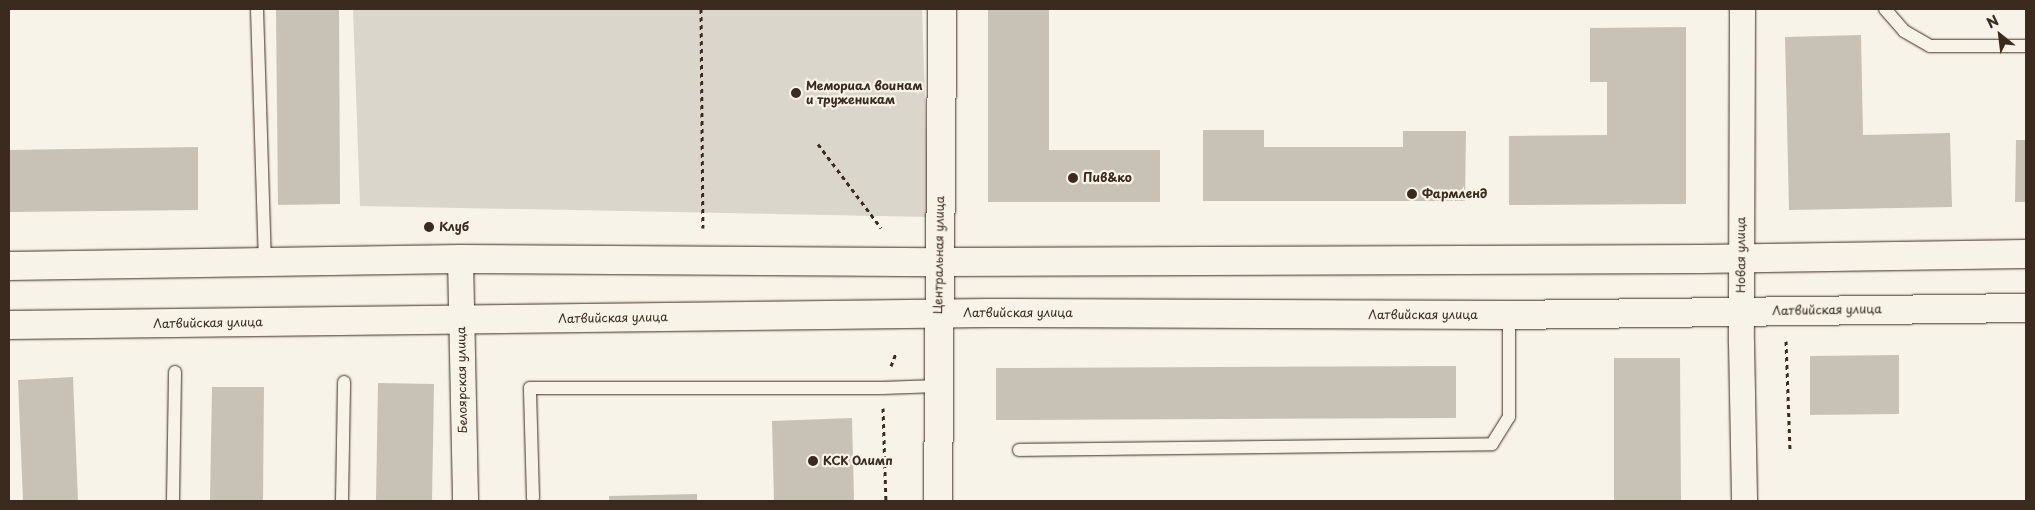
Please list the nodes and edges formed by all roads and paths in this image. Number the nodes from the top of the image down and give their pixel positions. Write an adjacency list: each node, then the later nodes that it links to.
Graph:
1 (257, 9): 13 (lane)
2 (701, 9): 8 (path)
3 (942, 9): 14 (street, Центральная улица)
4 (1742, 9): 11 (street, Новая улица)
5 (1885, 9): 6 (lane)
6 (2026, 46)
7 (818, 144): 9 (path)
8 (702, 228)
9 (881, 228)
10 (2026, 254): 11 (street)
11 (1741, 258): 14 (street); 17 (street, Новая улица)
12 (460, 259): 13 (street); 14 (street); 20 (street, Белоярская улица)
13 (265, 262): 15 (street)
14 (939, 262): 18 (street, Центральная улица)
15 (9, 266)
16 (2026, 308): 17 (street, Латвийская улица)
17 (1741, 312): 19 (street, Латвийская улица); 36 (street, Новая улица)
18 (938, 314): 19 (street, Латвийская улица); 20 (street, Латвийская улица); 26 (street, Центральная улица)
19 (1509, 315): 29 (lane)
20 (461, 320): 21 (street, Латвийская улица); 33 (street, Белоярская улица)
21 (9, 325)
22 (1786, 341): 28 (path)
23 (896, 353): 27 (path)
24 (175, 372): 31 (lane)
25 (344, 382): 32 (lane)
26 (938, 386): 27 (lane); 35 (street, Центральная улица)
27 (882, 388): 30 (lane); 34 (path)
28 (1790, 449)
29 (1019, 450)
30 (533, 498)
31 (173, 501)
32 (342, 501)
33 (465, 501)
34 (886, 501)
35 (938, 501)
36 (1744, 501)

